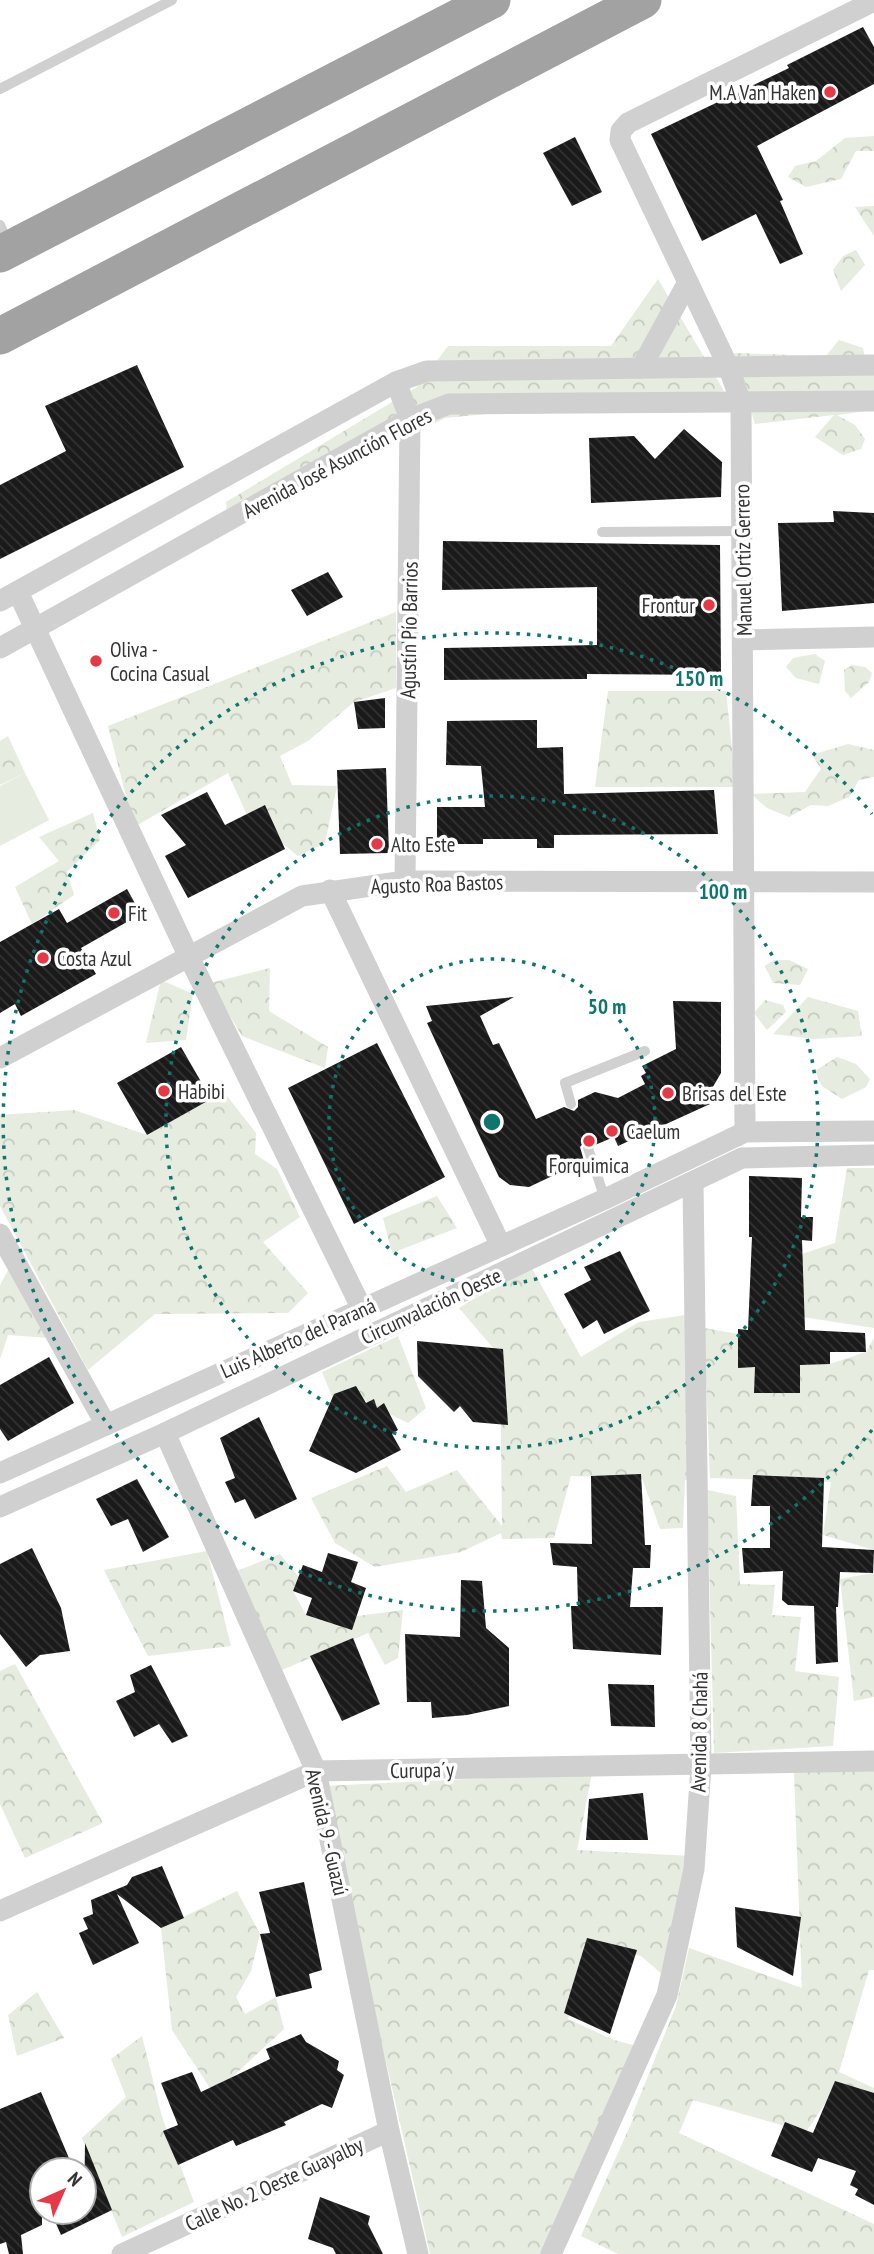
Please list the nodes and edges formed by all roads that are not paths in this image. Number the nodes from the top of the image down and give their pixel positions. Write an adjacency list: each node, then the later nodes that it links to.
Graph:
1 (172, 0): 5 (lane)
2 (492, 0): 6 (highway)
3 (643, 0): 8 (highway)
4 (874, 1): 7 (street, Manuel Ortiz Gerrero)
5 (0, 89)
6 (3, 242)
7 (688, 282): 10 (street); 11 (street, Manuel Ortiz Gerrero)
8 (0, 336)
9 (874, 365): 11 (street, Avenida José Asunción Flores)
10 (641, 368): 11 (street, Avenida José Asunción Flores); 12 (street, Avenida José Asunción Flores)
11 (729, 368): 14 (street, Manuel Ortiz Gerrero)
12 (396, 382): 15 (street, Agustín Pío Barrios); 18 (street, Avenida José Asunción Flores)
13 (874, 401): 14 (street, Avenida José Asunción Flores)
14 (741, 403): 15 (street, Avenida José Asunción Flores); 16 (street, Manuel Ortiz Gerrero)
15 (410, 418): 19 (street, Avenida José Asunción Flores); 23 (street, Agustín Pío Barrios)
16 (741, 531): 17 (lane); 21 (street, Manuel Ortiz Gerrero)
17 (602, 532)
18 (9, 597): 19 (street)
19 (34, 631): 22 (street, Avenida José Asunción Flores); 27 (street)
20 (874, 637): 21 (street)
21 (744, 640): 25 (street, Manuel Ortiz Gerrero)
22 (0, 648)
23 (405, 881): 25 (street, Agusto Roa Bastos); 26 (street, Agusto Roa Bastos)
24 (874, 882): 25 (street, Agusto Roa Bastos)
25 (744, 884): 32 (street, Manuel Ortiz Gerrero)
26 (330, 890): 27 (street, Agusto Roa Bastos); 38 (street)
27 (188, 957): 29 (street, Agusto Roa Bastos); 39 (street)
28 (645, 1051): 30 (lane)
29 (0, 1058)
30 (570, 1104)
31 (874, 1131): 32 (street, Luis Alberto del Paraná)
32 (745, 1132): 36 (street, Luis Alberto del Paraná)
33 (588, 1149): 36 (lane)
34 (874, 1156): 35 (street, Circunvalación Oeste)
35 (693, 1182): 41 (street, Circunvalación Oeste); 45 (street, Avenida 8 Chahá)
36 (605, 1199): 38 (street, Luis Alberto del Paraná)
37 (0, 1234): 40 (street)
38 (501, 1246): 39 (street, Luis Alberto del Paraná)
39 (362, 1310): 40 (street, Luis Alberto del Paraná)
40 (106, 1425): 42 (street, Luis Alberto del Paraná)
41 (165, 1433): 43 (street, Circunvalación Oeste); 46 (street, Avenida 9 - Guazú)
42 (0, 1473)
43 (0, 1507)
44 (874, 1761): 45 (street, Curupa´y)
45 (701, 1766): 46 (street, Curupa´y); 51 (street, Avenida 8 Chahá)
46 (316, 1772): 47 (street, Curupa´y); 48 (street, Avenida 9 - Guazú)
47 (0, 1911)
48 (389, 2131): 49 (street, Calle No. 2 Oeste Guayalby); 50 (street, Avenida 9 - Guazú)
49 (122, 2254)
50 (418, 2254)
51 (551, 2254)

